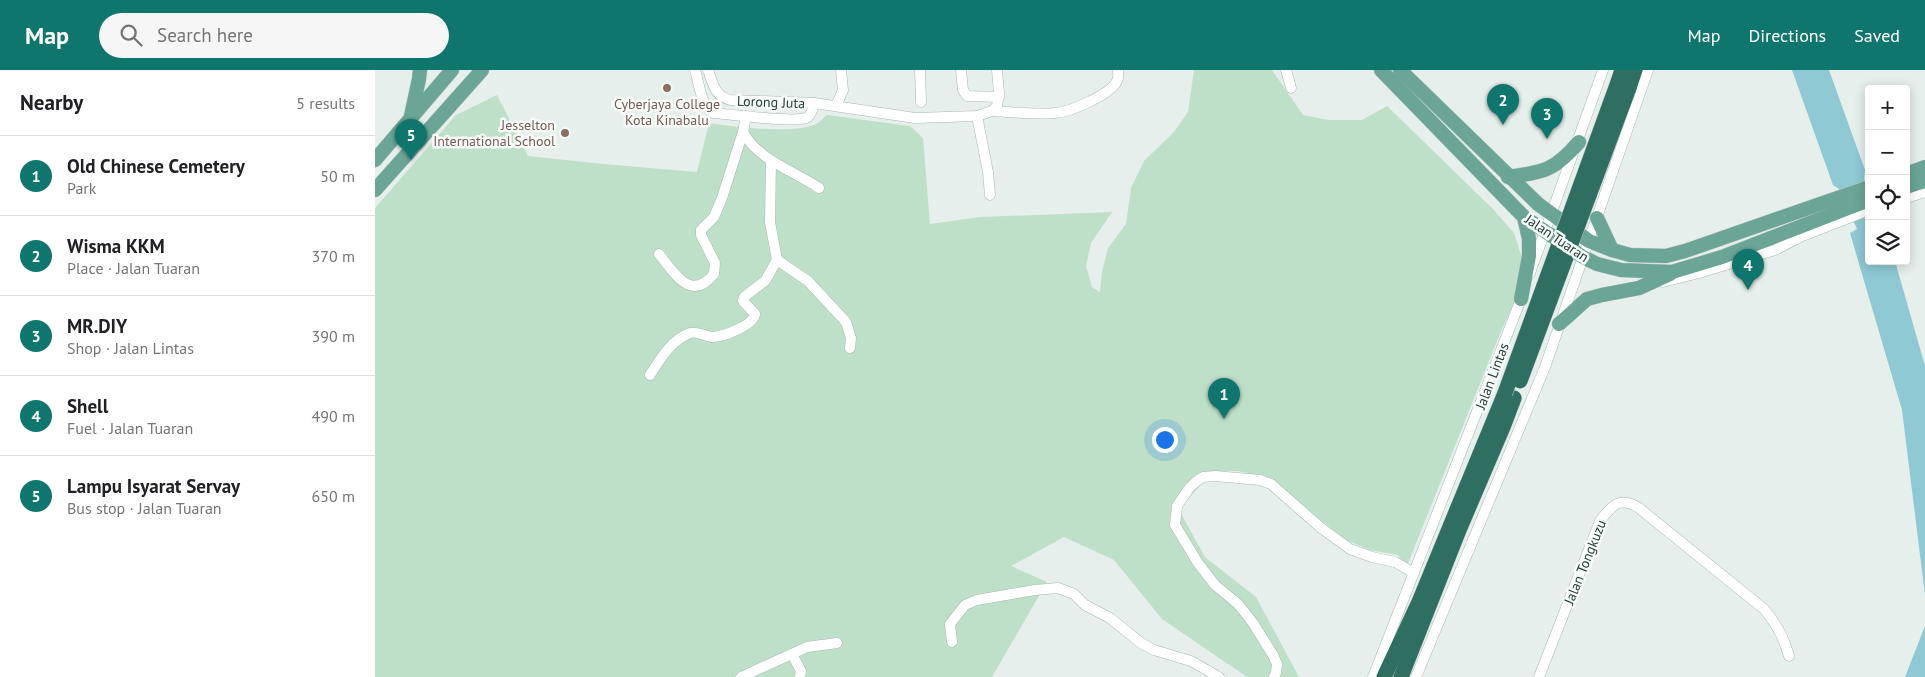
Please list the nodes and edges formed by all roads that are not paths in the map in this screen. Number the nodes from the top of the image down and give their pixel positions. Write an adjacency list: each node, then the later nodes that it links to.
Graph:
1 (420, 70): 27 (main road)
2 (695, 70): 25 (street, Lorong Juta)
3 (708, 70): 22 (street, Lorong Juta)
4 (841, 70): 23 (street)
5 (920, 70): 21 (street)
6 (961, 70): 20 (street)
7 (997, 70): 20 (street)
8 (1118, 70): 24 (street)
9 (1286, 70): 18 (street)
10 (1381, 70): 16 (main road, Jalan Tuaran)
11 (1603, 70): 29 (street)
12 (1635, 70): 17 (highway, Jalan Lintas)
13 (1648, 70): 37 (street)
14 (445, 72): 19 (main road); 27 (main road)
15 (474, 72): 19 (main road)
16 (1403, 80): 35 (main road, Jalan Tuaran); 48 (main road, Jalan Tuaran)
17 (1623, 80): 64 (highway, Jalan Lintas, bridge)
18 (1291, 88)
19 (463, 90): 40 (main road)
20 (999, 97): 24 (street)
21 (921, 102)
22 (814, 103): 23 (street); 25 (street, Lorong Juta)
23 (836, 106): 26 (street)
24 (993, 111): 26 (street)
25 (746, 116): 28 (street)
26 (977, 116): 43 (street)
27 (411, 117): 30 (main road)
28 (743, 132): 31 (street); 53 (street)
29 (1579, 142): 33 (street); 35 (main road)
30 (375, 160)
31 (771, 161): 39 (street); 55 (street)
32 (1925, 167): 34 (main road)
33 (1569, 170): 37 (street); 47 (street)
34 (1910, 173)
35 (1508, 176): 47 (main road, Jalan Tuaran)
36 (1925, 181): 38 (main road)
37 (1608, 185): 49 (street)
38 (1910, 186)
39 (819, 188)
40 (375, 190)
41 (1925, 192): 44 (street)
42 (1865, 193): 45 (main road, Jalan Tuaran)
43 (990, 195)
44 (1910, 197)
45 (1842, 203): 52 (main road, Jalan Tuaran); 56 (main road, Jalan Tuaran)
46 (1865, 212): 57 (street)
47 (1552, 214): 50 (street); 51 (main road, Jalan Tuaran)
48 (1524, 217): 50 (main road, Jalan Tuaran); 59 (main road)
49 (1597, 218): 51 (street); 52 (main road)
50 (1546, 231): 54 (main road, Jalan Tuaran); 59 (street)
51 (1589, 241): 52 (main road, Jalan Tuaran); 54 (street)
52 (1612, 250)
53 (659, 254)
54 (1583, 257): 56 (main road, Jalan Tuaran); 61 (street)
55 (777, 260): 62 (street); 63 (street)
56 (1673, 272): 57 (street); 58 (main road)
57 (1691, 275): 58 (street)
58 (1639, 288): 61 (main road)
59 (1521, 299): 60 (street)
60 (1515, 315): 61 (street); 65 (street)
61 (1558, 327): 77 (street)
62 (850, 348)
63 (650, 375)
64 (1509, 395): 75 (highway, Jalan Lintas); 76 (highway, Jalan Lintas)
65 (1414, 572): 73 (street); 74 (street)
66 (952, 642): 72 (street)
67 (837, 643): 68 (street)
68 (793, 654): 70 (street); 71 (street)
69 (1789, 656): 78 (street, Jalan Tongkuzu)
70 (741, 677)
71 (800, 677)
72 (1219, 677)
73 (1274, 677)
74 (1373, 677)
75 (1384, 677)
76 (1401, 677)
77 (1416, 677)
78 (1539, 677)

